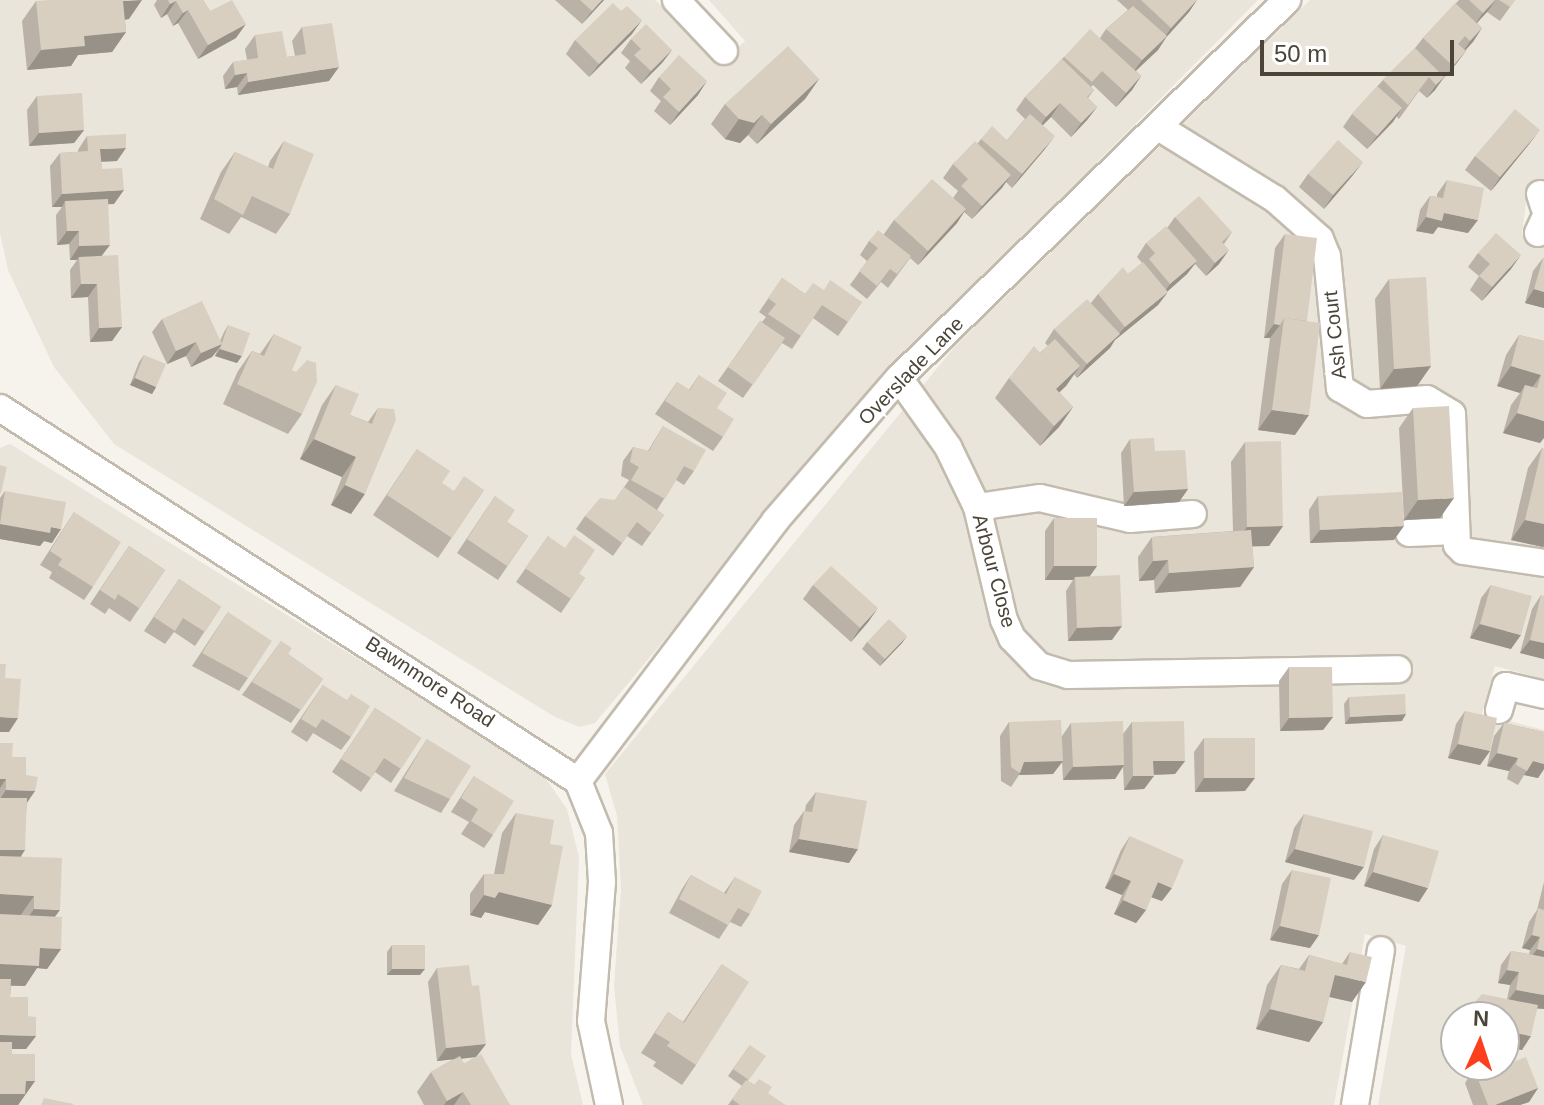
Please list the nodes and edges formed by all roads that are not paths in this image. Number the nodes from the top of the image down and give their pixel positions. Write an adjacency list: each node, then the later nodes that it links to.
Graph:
1 (676, 0): 3 (street)
2 (1287, 0): 4 (street, Overslade Lane)
3 (724, 51)
4 (1160, 128): 5 (street, Overslade Lane); 10 (street, Ash Court)
5 (899, 378): 7 (street, Arbour Close); 15 (street, Overslade Lane)
6 (0, 408): 15 (street, Bawnmore Road)
7 (977, 507): 8 (street); 12 (street, Arbour Close)
8 (1193, 514)
9 (1409, 533): 10 (street)
10 (1457, 538): 11 (street)
11 (1544, 563)
12 (1398, 669)
13 (1544, 695): 14 (street)
14 (1499, 710)
15 (578, 781): 17 (street)
16 (1381, 950): 18 (street)
17 (609, 1105)
18 (1355, 1105)

